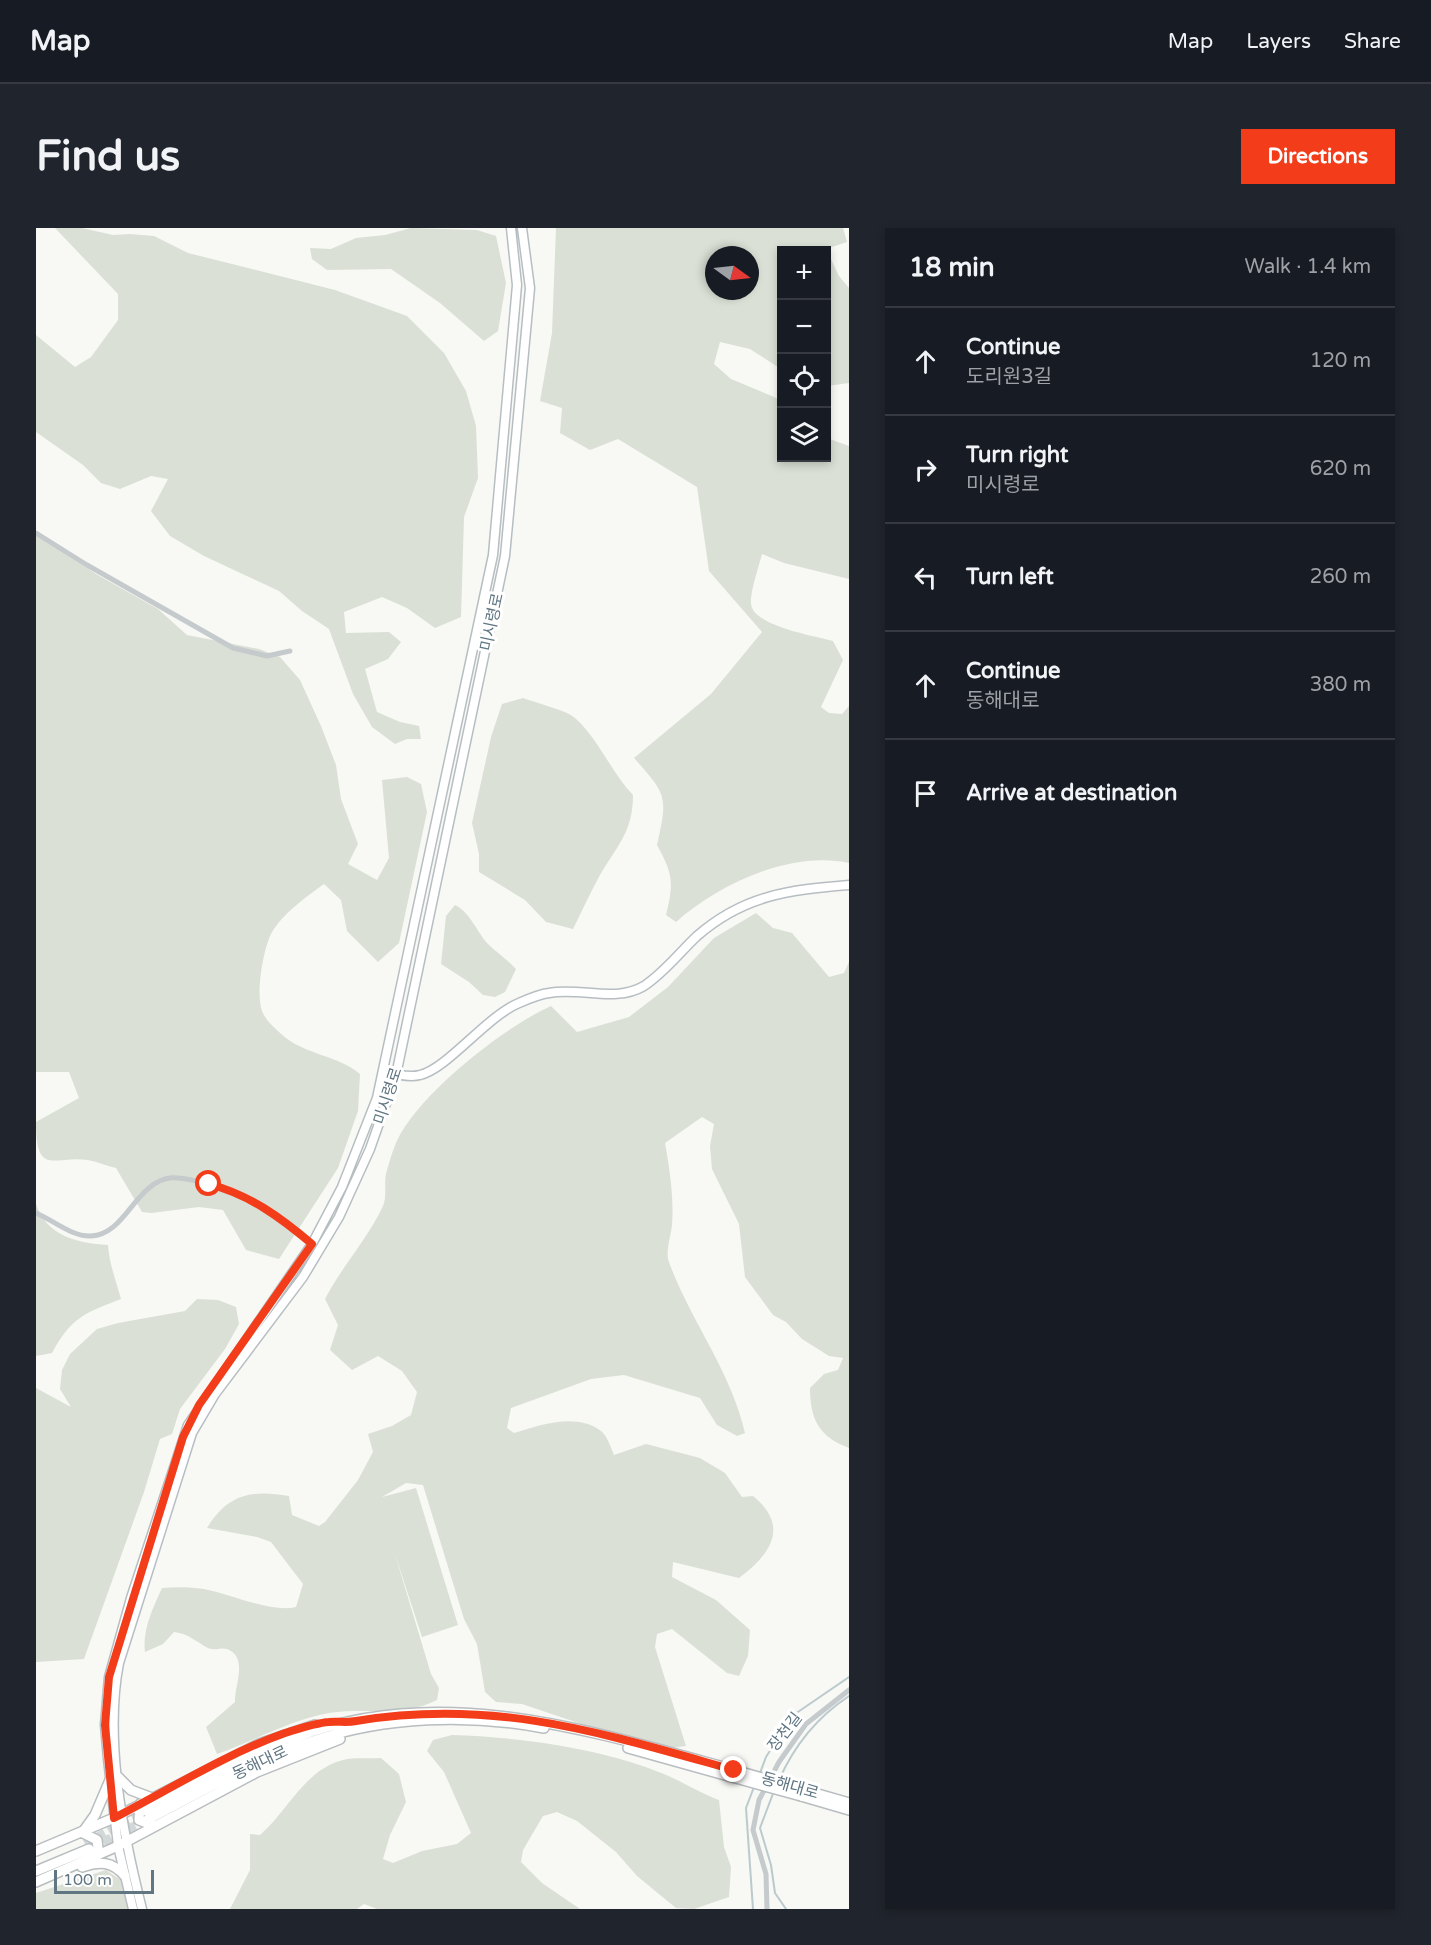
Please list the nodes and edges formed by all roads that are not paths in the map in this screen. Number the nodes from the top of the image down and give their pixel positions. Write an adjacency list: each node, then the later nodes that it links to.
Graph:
1 (511, 228): 6 (main road, 미시령로)
2 (522, 228): 7 (main road, 미시령로)
3 (36, 533): 4 (street)
4 (290, 651)
5 (849, 885): 7 (main road)
6 (384, 1071): 7 (main road); 9 (main road, 미시령로)
7 (396, 1075): 12 (main road, 미시령로)
8 (36, 1213): 9 (street)
9 (312, 1244): 12 (main road, 미시령로)
10 (849, 1690): 30 (street, 장천길)
11 (356, 1726): 13 (main road, 동해대로, bridge); 14 (main road); 17 (main road, 동해대로)
12 (114, 1778): 14 (main road); 18 (main road, 미시령로); 19 (main road)
13 (802, 1793): 15 (main road, 동해대로); 16 (main road, 동해대로)
14 (152, 1798): 17 (main road)
15 (849, 1803)
16 (849, 1810)
17 (147, 1815): 18 (main road); 20 (main road)
18 (118, 1816): 19 (main road); 20 (main road, 미시령로)
19 (81, 1832): 21 (main road); 22 (main road)
20 (122, 1843): 21 (main road); 26 (main road, 미시령로); 29 (main road, 미시령로)
21 (89, 1850): 23 (main road); 24 (main road); 25 (main road)
22 (36, 1851)
23 (36, 1866)
24 (36, 1871)
25 (54, 1875): 26 (main road); 27 (main road)
26 (125, 1876): 28 (main road, 미시령로)
27 (36, 1882)
28 (133, 1909)
29 (142, 1909)
30 (767, 1909)

